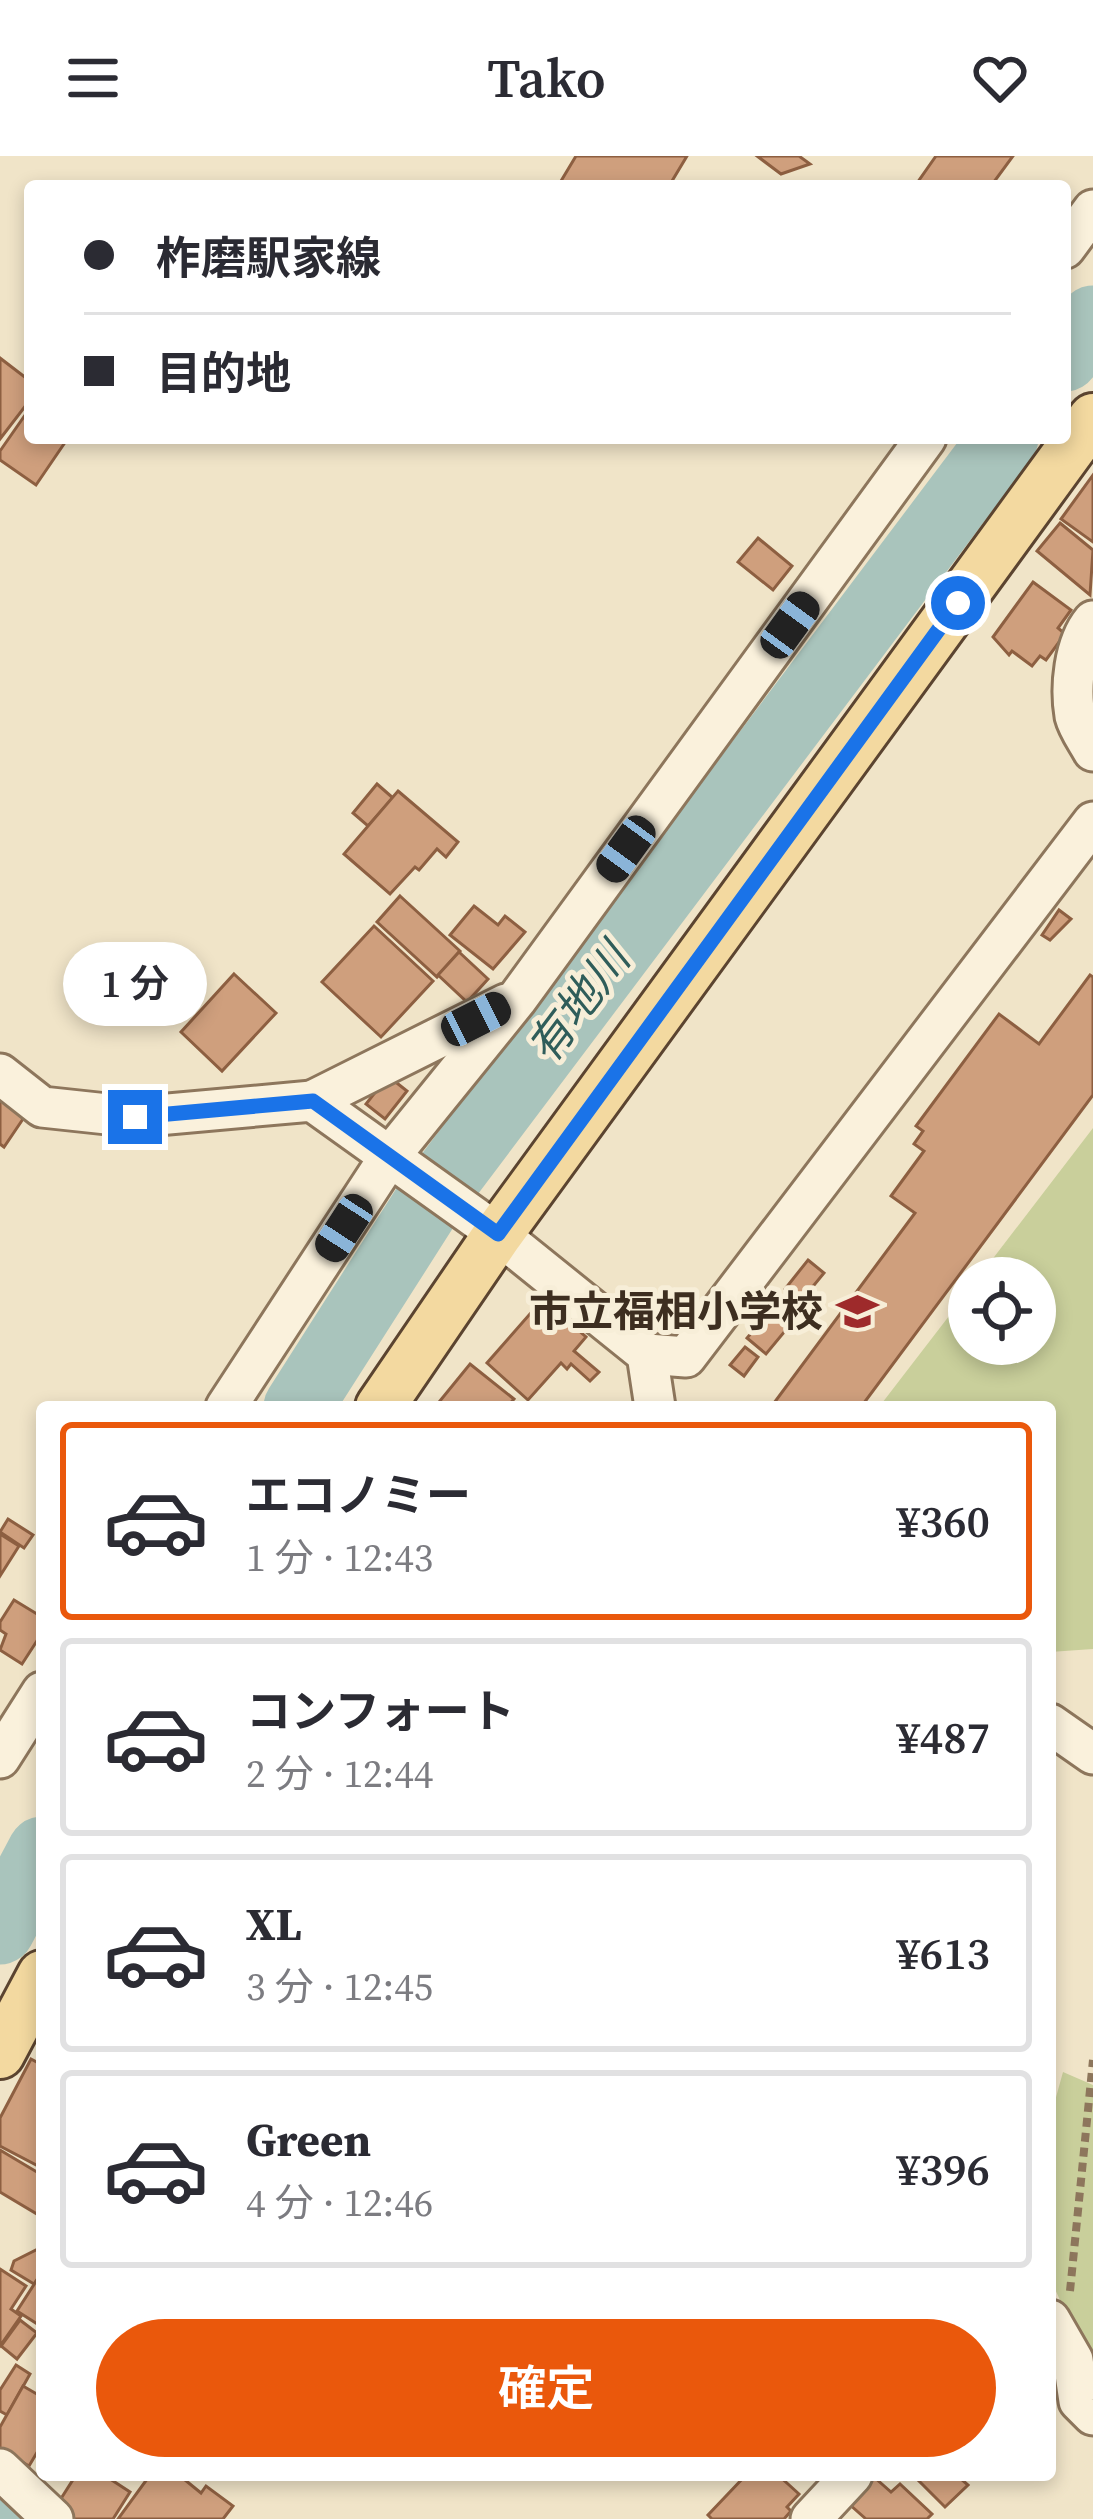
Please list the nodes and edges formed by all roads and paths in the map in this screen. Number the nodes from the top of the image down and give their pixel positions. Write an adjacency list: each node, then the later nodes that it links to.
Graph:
1 (1093, 210): 2 (street)
2 (1071, 240)
3 (1093, 418): 12 (main road)
4 (922, 444): 8 (street)
5 (1093, 621): 6 (street)
6 (1093, 751)
7 (1093, 822): 13 (street)
8 (517, 999): 10 (street); 11 (street)
9 (0, 1074): 10 (street)
10 (313, 1101): 11 (street)
11 (391, 1156): 12 (street); 14 (street)
12 (498, 1234): 13 (street); 15 (main road)
13 (647, 1354): 16 (street)
14 (230, 1401)
15 (384, 1401)
16 (655, 1401)
17 (36, 1701): 20 (street)
18 (1056, 1728): 19 (street)
19 (1093, 1754)
20 (0, 1758)
21 (36, 1986): 22 (main road)
22 (0, 2054)
23 (1093, 2060): 24 (path)
24 (1057, 2332): 25 (street)
25 (1093, 2415)
26 (0, 2469): 28 (street)
27 (847, 2481): 29 (street)
28 (53, 2519)
29 (812, 2519)

